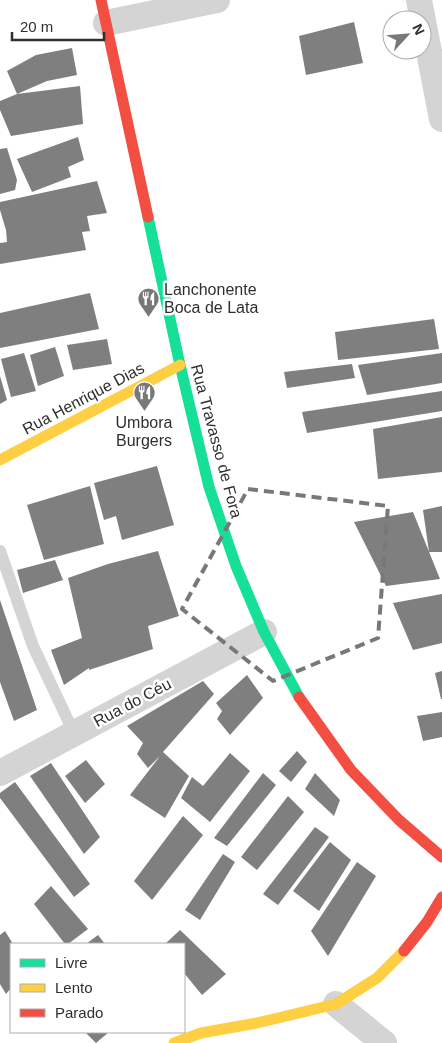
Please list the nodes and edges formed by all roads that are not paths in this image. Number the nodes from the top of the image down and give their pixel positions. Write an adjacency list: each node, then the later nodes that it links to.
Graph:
1 (217, 0): 3 (street)
2 (419, 0): 4 (street)
3 (103, 12): 5 (main road, Rua Travasso de Fora)
4 (442, 119)
5 (180, 366): 6 (main road, Rua Henrique Dias); 8 (main road, Rua Travasso de Fora)
6 (0, 460)
7 (0, 551): 9 (lane)
8 (264, 632): 9 (street, Rua do Céu); 11 (main road, Rua Travasso de Fora)
9 (74, 732): 10 (street, Rua do Céu)
10 (0, 773)
11 (442, 857)
12 (442, 897): 13 (main road)
13 (336, 1004): 14 (main road); 15 (street)
14 (174, 1043)
15 (384, 1043)

